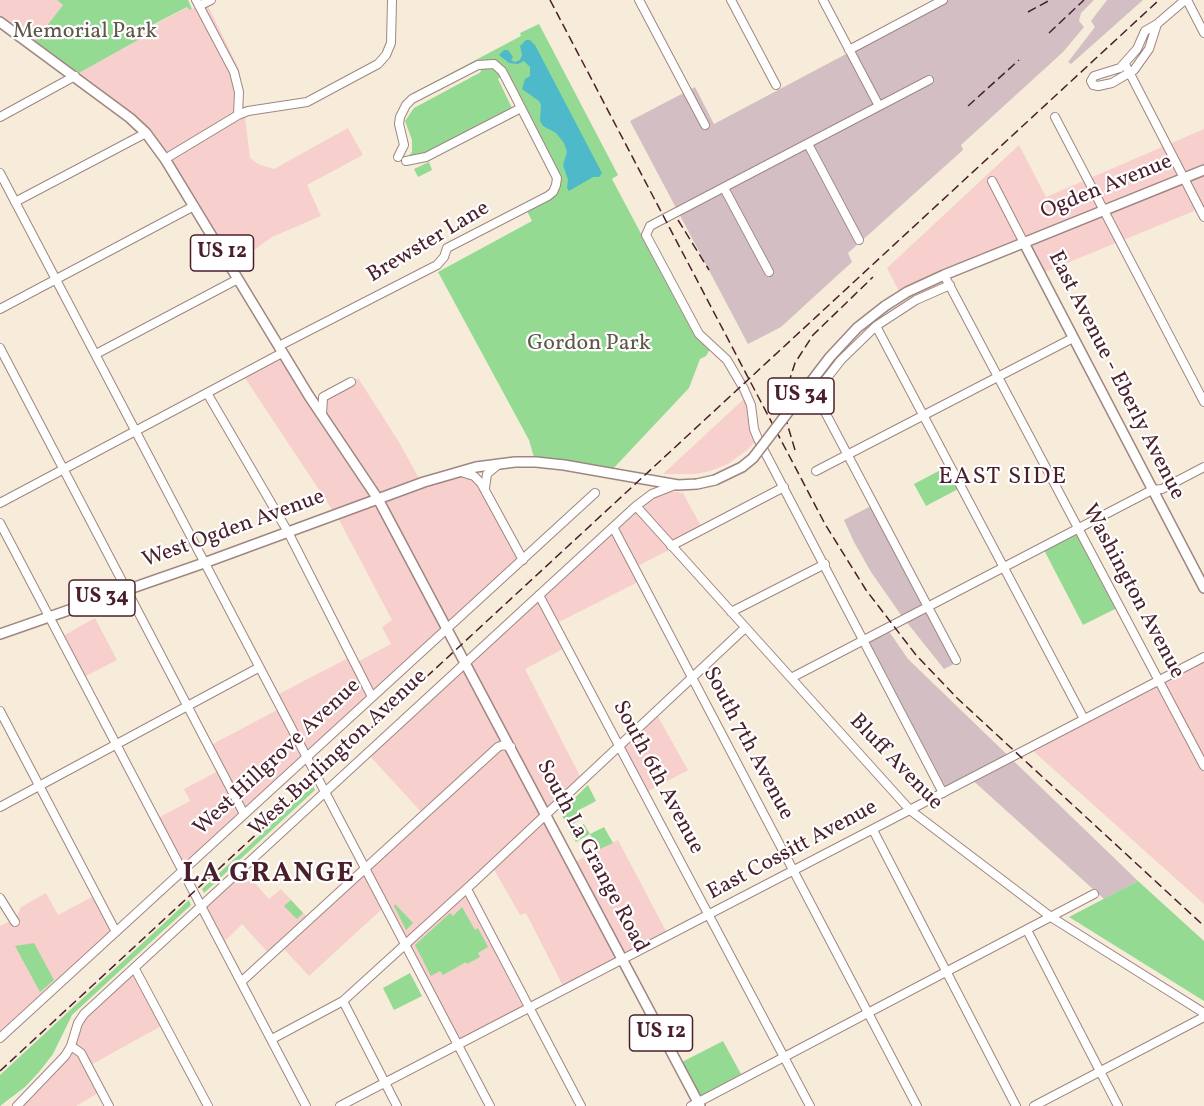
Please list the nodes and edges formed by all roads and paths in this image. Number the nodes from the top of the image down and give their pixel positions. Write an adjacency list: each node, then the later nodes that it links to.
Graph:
1 (211, 0): 9 (street)
2 (392, 0): 22 (street)
3 (639, 0): 25 (street)
4 (731, 0): 19 (street)
5 (823, 0): 14 (street)
6 (920, 0): 10 (street)
7 (943, 0): 10 (street)
8 (1186, 0): 12 (street); 13 (street)
9 (198, 3): 22 (street)
10 (926, 10): 14 (street)
11 (0, 22): 17 (main road, US 12)
12 (1157, 24): 15 (street); 16 (street)
13 (1204, 33)
14 (849, 50): 20 (street)
15 (1125, 64): 16 (street); 16 (street)
16 (1130, 74): 31 (street)
17 (75, 76): 23 (street); 26 (main road, US 12)
18 (929, 80): 20 (street)
19 (776, 85)
20 (879, 106): 27 (street)
21 (521, 108): 21 (street, Brewster Lane); 49 (street, Brewster Lane)
22 (238, 115): 28 (street)
23 (0, 117)
24 (1055, 117): 36 (street)
25 (705, 125)
26 (144, 131): 28 (main road, US 12); 34 (street)
27 (808, 144): 33 (street); 38 (street)
28 (165, 159): 35 (main road, US 12)
29 (1204, 170): 31 (main road, Ogden Avenue / US 34)
30 (0, 173): 34 (street)
31 (1184, 178): 36 (main road, Ogden Avenue / US 34); 37 (street)
32 (992, 181): 39 (street, East Avenue - Eberly Avenue)
33 (724, 188): 40 (street); 66 (street)
34 (15, 202): 42 (street)
35 (194, 206): 42 (street); 43 (main road, US 12)
36 (1104, 210): 39 (main road, Ogden Avenue / US 34); 54 (street)
37 (1204, 217)
38 (859, 240)
39 (1024, 243): 41 (main road, US 34); 47 (main road, East Avenue - Eberly Avenue)
40 (770, 272)
41 (941, 276): 44 (street, Washington Avenue); 65 (main road, US 34, bridge)
42 (56, 279): 45 (street); 50 (street)
43 (238, 279): 49 (main road, US 12); 50 (street)
44 (950, 285): 46 (street); 51 (street, Washington Avenue)
45 (0, 309)
46 (876, 326): 55 (street); 58 (street)
47 (1073, 338): 51 (street); 68 (main road, East Avenue - Eberly Avenue)
48 (0, 348): 61 (street)
49 (281, 350): 53 (street); 56 (main road, US 12)
50 (96, 354): 57 (street)
51 (998, 377): 55 (street); 75 (street, Washington Avenue)
52 (351, 382): 56 (street)
53 (207, 393): 57 (street); 76 (street)
54 (1204, 402)
55 (923, 416): 58 (street); 81 (street)
56 (323, 417): 70 (main road, US 12)
57 (136, 430): 61 (street); 79 (street)
58 (847, 454): 62 (street); 85 (street)
59 (500, 464): 63 (main road, US 34); 64 (main road, US 34); 67 (street)
60 (1204, 467): 68 (street)
61 (64, 469): 71 (street); 83 (street)
62 (816, 471)
63 (459, 472): 67 (street); 70 (main road, US 34)
64 (642, 479): 65 (main road, US 34); 72 (street)
65 (678, 484): 72 (street, West Burlington Avenue)
66 (784, 487): 77 (street); 80 (street)
67 (485, 489): 78 (street)
68 (1152, 490): 75 (street); 82 (main road, East Avenue - Eberly Avenue)
69 (595, 493): 78 (street, West Hillgrove Avenue)
70 (378, 499): 76 (main road, West Ogden Avenue / US 34); 88 (main road, US 12)
71 (0, 503)
72 (636, 506): 74 (street, West Burlington Avenue); 77 (street, Bluff Avenue)
73 (0, 523): 87 (street)
74 (613, 527): 84 (street, West Burlington Avenue); 96 (street, South 7th Avenue)
75 (1079, 529): 81 (street); 98 (street, Washington Avenue)
76 (288, 532): 79 (main road, West Ogden Avenue / US 34); 99 (street)
77 (671, 546): 86 (street, Bluff Avenue)
78 (523, 560): 88 (street, West Hillgrove Avenue)
79 (204, 563): 83 (main road, West Ogden Avenue / US 34); 95 (street)
80 (825, 564): 86 (street); 91 (street)
81 (1004, 567): 85 (street); 102 (street)
82 (1204, 588)
83 (126, 589): 87 (main road, West Ogden Avenue / US 34); 100 (street)
84 (539, 595): 94 (street, West Burlington Avenue); 104 (street, South 6th Avenue)
85 (928, 607): 91 (street); 93 (street)
86 (731, 612): 89 (street, Bluff Avenue)
87 (48, 616): 90 (main road, West Ogden Avenue / US 34); 103 (street)
88 (448, 627): 94 (main road, South La Grange Road / US 12); 99 (street, West Hillgrove Avenue)
89 (745, 628): 96 (street); 97 (street, Bluff Avenue)
90 (0, 634)
91 (865, 640): 97 (street); 110 (street)
92 (1204, 657): 98 (street, East Cossitt Avenue)
93 (956, 660)
94 (466, 662): 105 (main road, South La Grange Road / US 12); 109 (street, West Burlington Avenue)
95 (258, 668): 100 (street); 106 (street)
96 (692, 677): 104 (street); 118 (street, South 7th Avenue)
97 (791, 678): 112 (street, Bluff Avenue)
98 (1159, 680): 102 (street, East Cossitt Avenue); 107 (street, Washington Avenue)
99 (372, 697): 106 (street, West Hillgrove Avenue)
100 (187, 706): 103 (street); 114 (street)
101 (0, 711): 108 (street)
102 (1084, 719): 110 (street, East Cossitt Avenue)
103 (116, 744): 108 (street); 117 (street)
104 (618, 746): 113 (street); 123 (street, South 6th Avenue)
105 (511, 747): 113 (main road, South La Grange Road / US 12); 116 (street)
106 (306, 757): 109 (street); 114 (street, West Hillgrove Avenue)
107 (1204, 766)
108 (39, 785): 111 (street); 127 (street)
109 (324, 792): 116 (street); 122 (street, West Burlington Avenue)
110 (944, 793): 112 (street, East Cossitt Avenue)
111 (0, 807)
112 (910, 810): 115 (street, East Cossitt Avenue); 124 (street, Bluff Avenue)
113 (546, 813): 119 (street); 129 (main road, South La Grange Road / US 12)
114 (244, 814): 117 (street, West Hillgrove Avenue)
115 (873, 830): 118 (street, East Cossitt Avenue); 131 (street)
116 (365, 869): 128 (street); 132 (street)
117 (182, 870): 122 (street); 127 (street, West Hillgrove Avenue)
118 (793, 871): 123 (street, East Cossitt Avenue); 135 (street, South 7th Avenue)
119 (466, 889): 128 (street); 134 (street)
120 (1094, 894): 124 (street)
121 (0, 898): 125 (street)
122 (201, 906): 130 (street, West Burlington Avenue); 132 (street)
123 (710, 914): 129 (street, East Cossitt Avenue); 141 (street, South 6th Avenue)
124 (1052, 917): 126 (street); 136 (street, Bluff Avenue)
125 (15, 922)
126 (1027, 930): 131 (street); 142 (street)
127 (116, 932): 137 (street, West Hillgrove Avenue)
128 (404, 944): 133 (street); 139 (street)
129 (622, 959): 134 (street, East Cossitt Avenue); 144 (main road, South La Grange Road / US 12)
130 (135, 969): 140 (street, West Burlington Avenue); 147 (street)
131 (947, 972): 135 (street); 155 (street)
132 (241, 982): 138 (street)
133 (343, 1001): 138 (street); 143 (street)
134 (529, 1008): 139 (street, East Cossitt Avenue); 152 (street)
135 (868, 1013): 141 (street); 154 (street, South 7th Avenue)
136 (1204, 1015): 142 (street)
137 (0, 1038)
138 (272, 1039): 148 (street)
139 (457, 1045): 143 (street, East Cossitt Avenue); 151 (street)
140 (71, 1046): 145 (street, West Burlington Avenue); 146 (street)
141 (785, 1056): 144 (street); 153 (street, South 6th Avenue)
142 (1099, 1072): 156 (street); 157 (street)
143 (385, 1083): 149 (street, East Cossitt Avenue); 150 (street)
144 (696, 1105)
145 (17, 1106)
146 (109, 1106)
147 (208, 1106)
148 (306, 1106)
149 (340, 1106)
150 (397, 1106)
151 (490, 1106)
152 (581, 1106)
153 (810, 1106)
154 (916, 1106)
155 (1016, 1106)
156 (1034, 1106)
157 (1118, 1106)

